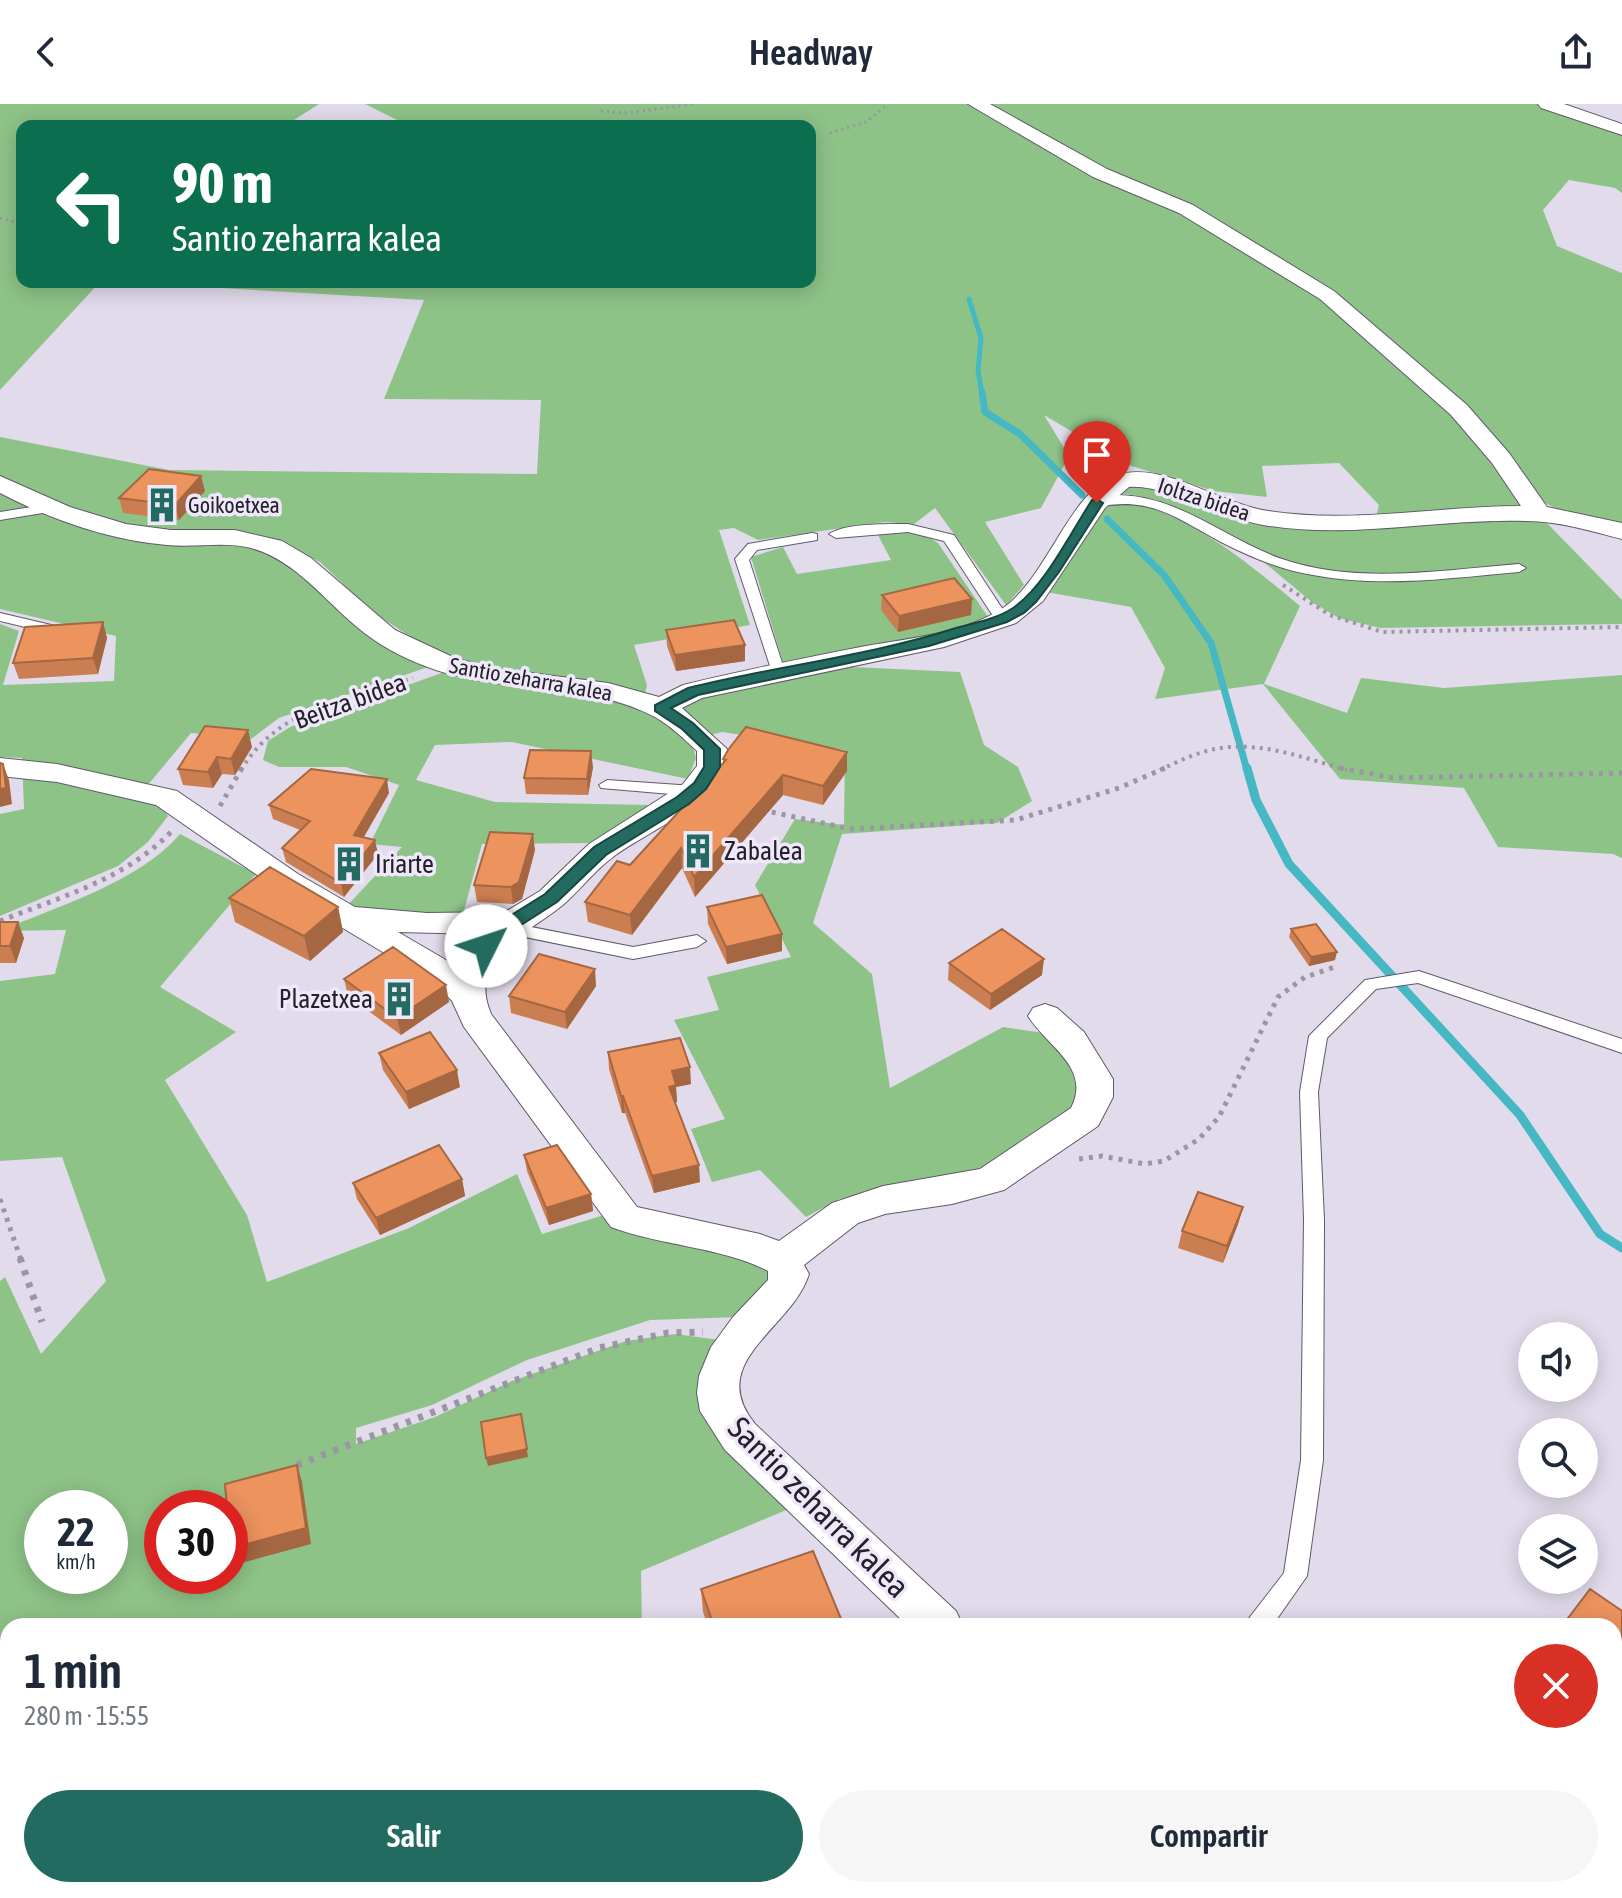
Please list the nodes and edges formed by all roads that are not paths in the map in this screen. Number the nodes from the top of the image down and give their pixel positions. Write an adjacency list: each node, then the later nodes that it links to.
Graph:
1 (977, 104): 7 (street)
2 (1547, 104): 3 (street)
3 (1622, 130)
4 (4, 492): 6 (street, Santio zeharra kalea)
5 (1097, 503): 7 (street, Ioltza bidea); 12 (lane); 14 (street, Ioltza bidea)
6 (50, 508): 8 (lane); 17 (street, Santio zeharra kalea)
7 (1539, 514): 9 (street, Ioltza bidea)
8 (0, 516)
9 (1622, 531)
10 (836, 534): 14 (lane)
11 (812, 537): 16 (lane)
12 (1519, 568)
13 (0, 617): 15 (lane)
14 (1002, 619): 16 (street, Ioltza bidea)
15 (70, 633)
16 (778, 672): 17 (street, Ioltza bidea)
17 (660, 708): 20 (street, Santio zeharra kalea)
18 (0, 767): 21 (street)
19 (607, 785): 20 (lane)
20 (694, 791): 22 (street, Santio zeharra kalea)
21 (349, 916): 22 (street); 24 (street)
22 (509, 925): 23 (lane); 24 (street, Santio zeharra kalea)
23 (697, 941)
24 (467, 996): 27 (street)
25 (1045, 1016): 27 (street)
26 (1622, 1046): 29 (lane)
27 (782, 1260): 28 (street, Santio zeharra kalea)
28 (932, 1618)
29 (1264, 1618)

